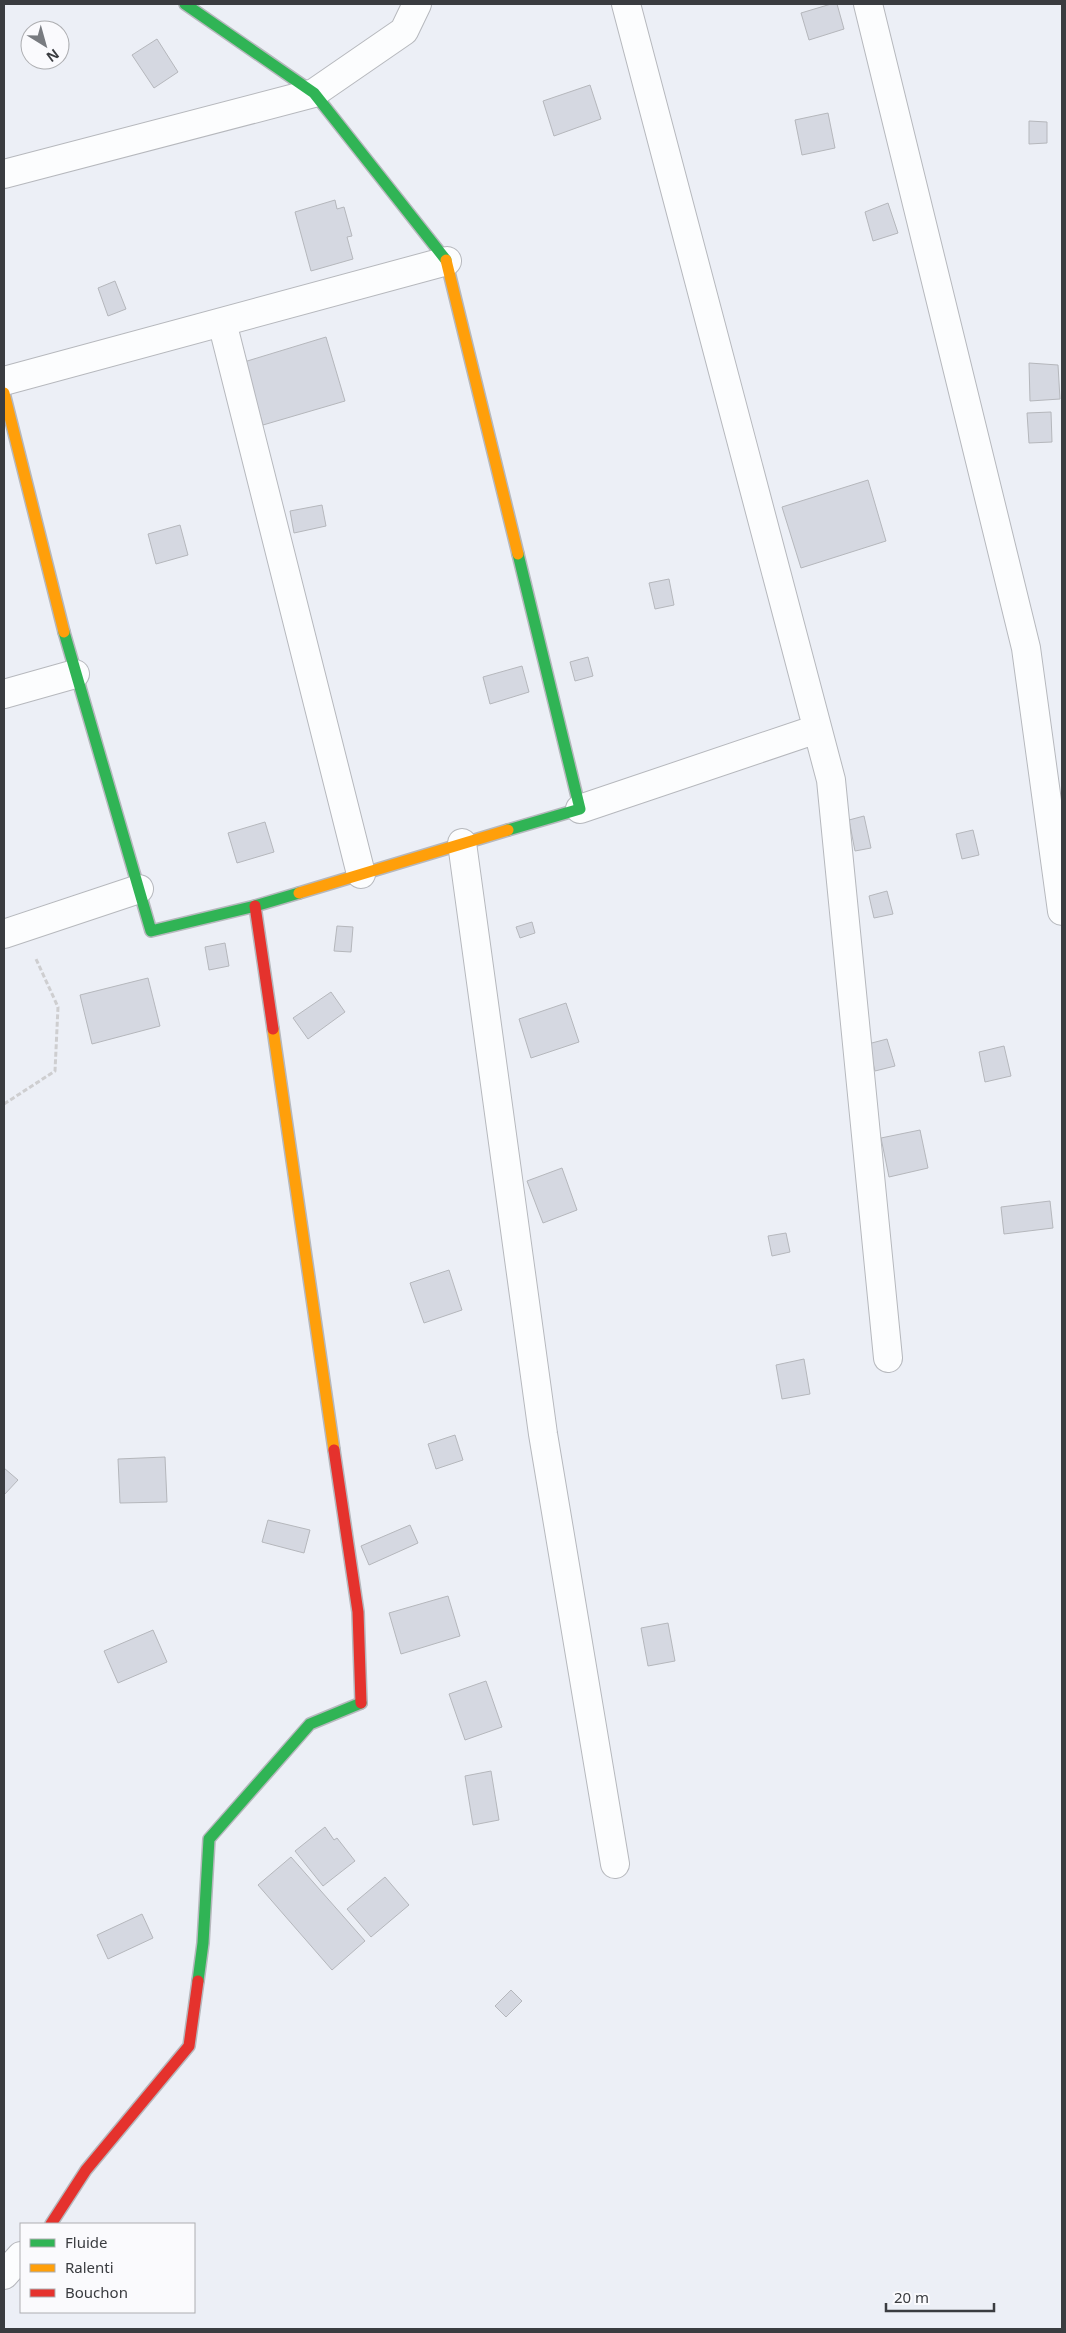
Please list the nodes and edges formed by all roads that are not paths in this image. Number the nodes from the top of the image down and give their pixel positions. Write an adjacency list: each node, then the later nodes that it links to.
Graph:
1 (185, 4): 5 (street)
2 (417, 4): 5 (street)
3 (626, 4): 13 (street)
4 (868, 4): 19 (street)
5 (314, 92): 6 (street); 7 (street)
6 (4, 174)
7 (447, 261): 8 (street); 14 (street)
8 (222, 322): 9 (street); 16 (street)
9 (4, 381)
10 (4, 393): 11 (street)
11 (76, 674): 12 (street); 17 (street)
12 (4, 694)
13 (818, 728): 14 (street); 21 (street)
14 (580, 809): 15 (street)
15 (462, 843): 16 (street); 22 (street)
16 (361, 874): 18 (street)
17 (139, 889): 18 (street); 20 (street)
18 (255, 906): 23 (street)
19 (1062, 911)
20 (13, 931)
21 (888, 1358)
22 (615, 1864)
23 (52, 2223)
24 (20, 2257): 25 (street)
25 (4, 2275)

